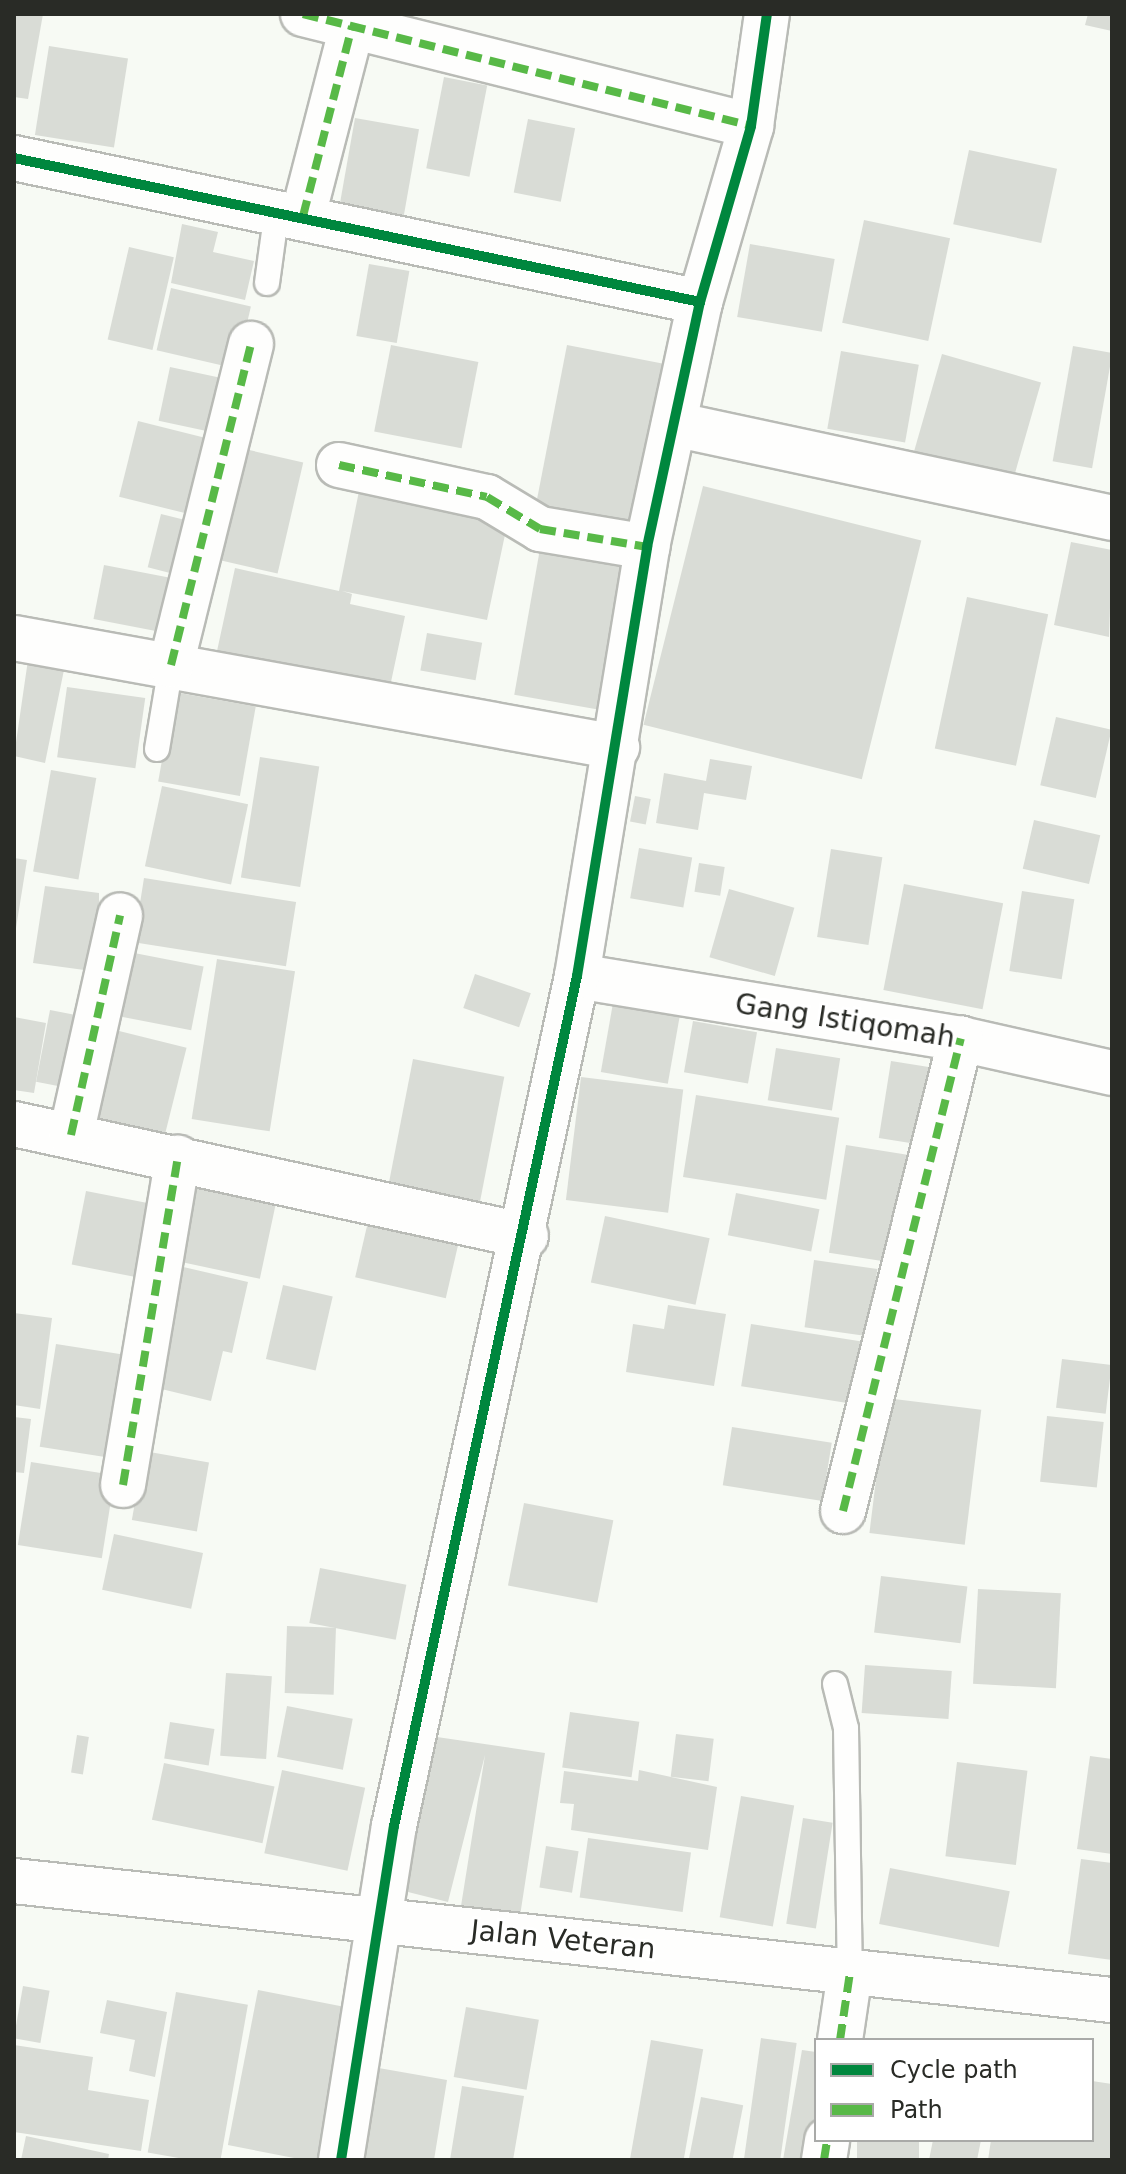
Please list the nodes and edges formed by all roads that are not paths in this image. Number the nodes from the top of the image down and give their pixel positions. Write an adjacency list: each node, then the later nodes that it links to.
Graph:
1 (303, 14): 3 (street)
2 (767, 14): 4 (street)
3 (352, 26): 4 (street); 6 (street)
4 (751, 126): 8 (street)
5 (14, 158): 6 (street)
6 (290, 213): 7 (lane); 8 (street)
7 (267, 283)
8 (700, 302): 10 (street)
9 (251, 344): 15 (street)
10 (674, 424): 12 (street); 13 (street)
11 (339, 465): 13 (street)
12 (1112, 518)
13 (647, 547): 16 (street)
14 (14, 638): 15 (street)
15 (171, 665): 16 (street); 17 (lane)
16 (617, 747): 19 (street)
17 (157, 749)
18 (120, 915): 23 (street)
19 (577, 976): 20 (street, Gang Istiqomah); 25 (street)
20 (961, 1039): 21 (street, Gang Istiqomah); 27 (street)
21 (1112, 1073)
22 (14, 1124): 23 (street)
23 (71, 1135): 24 (street)
24 (178, 1158): 25 (street); 26 (street)
25 (526, 1236): 30 (street)
26 (123, 1485)
27 (843, 1511)
28 (835, 1684): 31 (lane)
29 (14, 1881): 30 (street, Jalan Veteran)
30 (381, 1921): 31 (street, Jalan Veteran); 34 (street)
31 (850, 1972): 32 (street, Jalan Veteran); 33 (street)
32 (1112, 2000)
33 (840, 2038)
34 (341, 2160)

